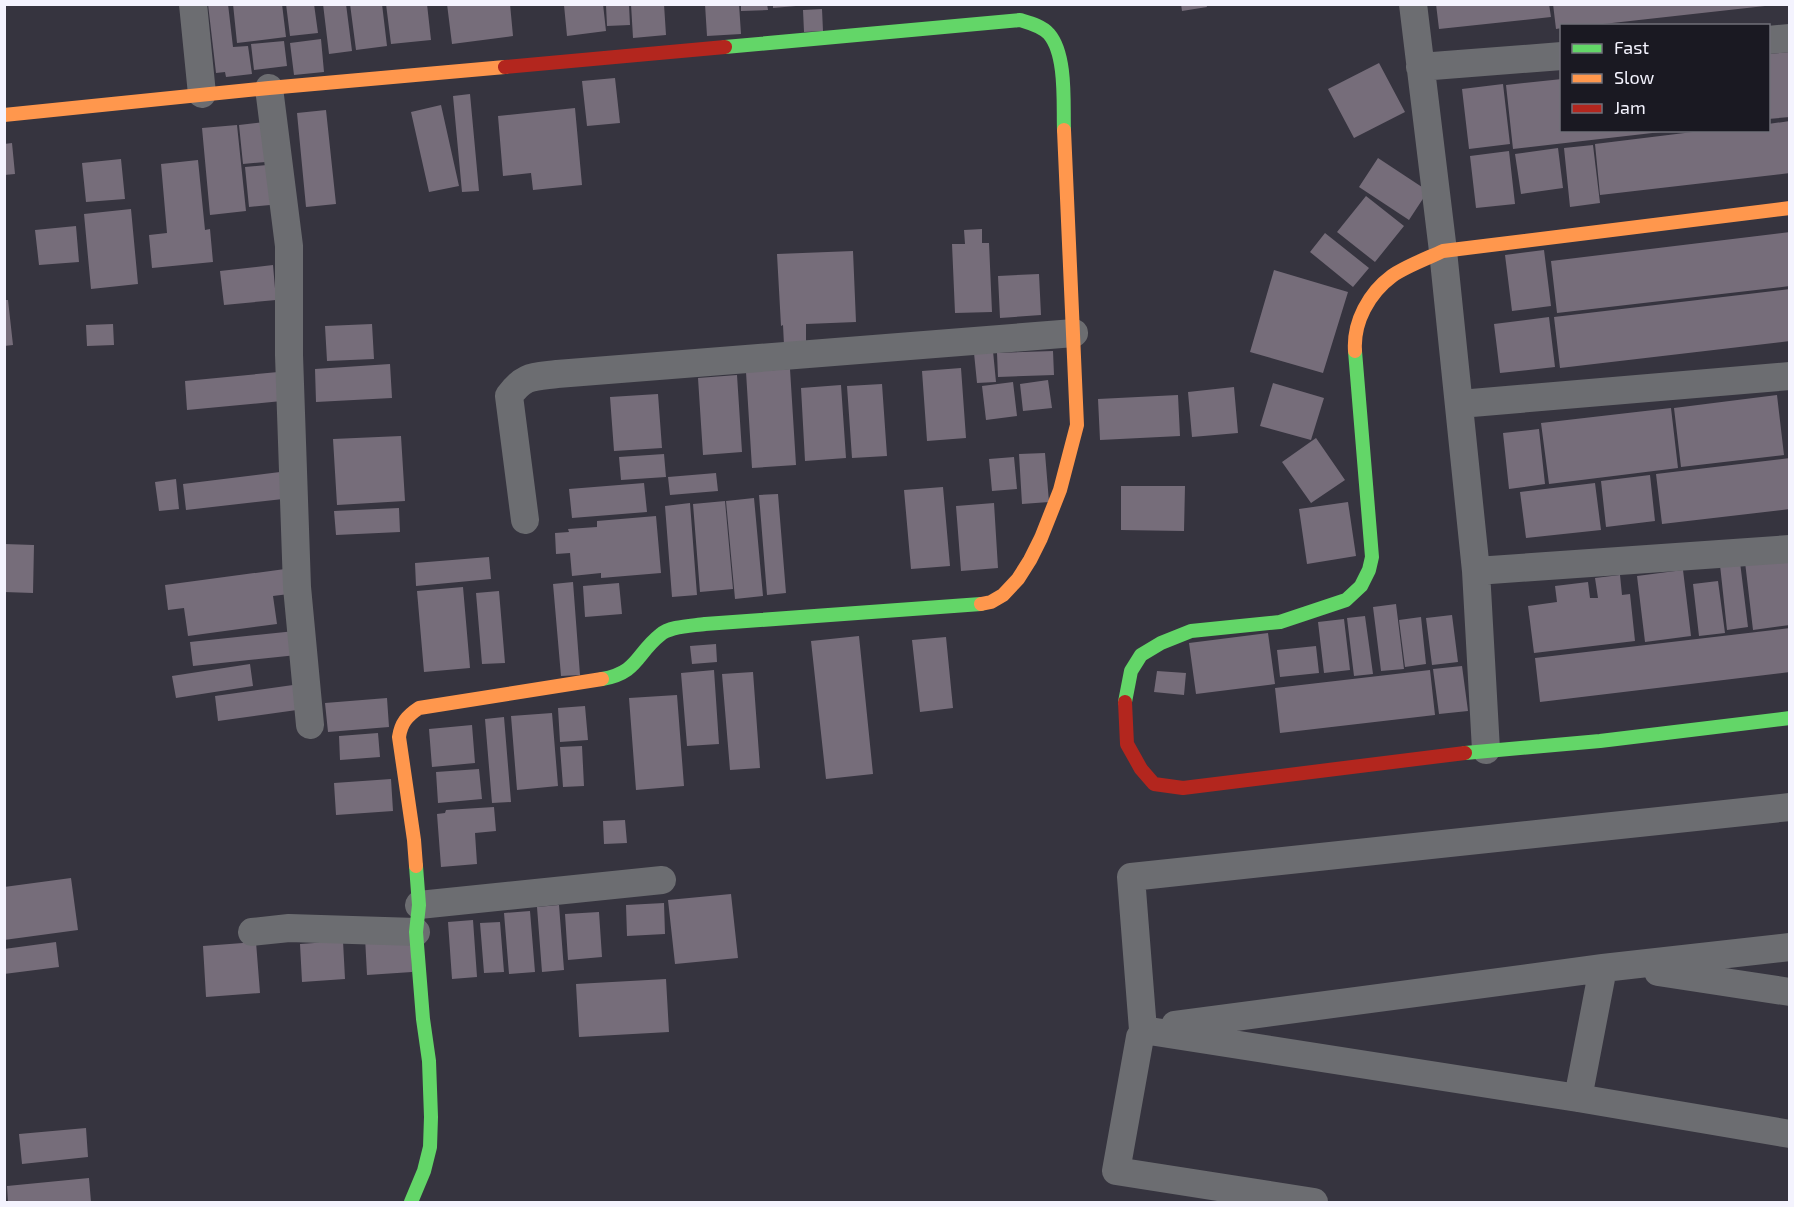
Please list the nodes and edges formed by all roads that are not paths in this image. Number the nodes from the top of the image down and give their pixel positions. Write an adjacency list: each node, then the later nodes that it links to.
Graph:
1 (193, 4): 8 (street)
2 (1413, 4): 6 (street)
3 (1790, 38): 4 (street)
4 (1770, 40)
5 (1560, 56): 6 (street)
6 (1420, 67): 11 (street)
7 (269, 88): 8 (street); 12 (street); 19 (street)
8 (202, 94): 9 (street)
9 (4, 116)
10 (1790, 208): 11 (street)
11 (1443, 251): 14 (street); 20 (street)
12 (1074, 333): 15 (street); 23 (street)
13 (1790, 376): 14 (street)
14 (1460, 404): 17 (street)
15 (525, 520)
16 (1790, 549): 17 (street)
17 (1476, 571): 20 (street)
18 (1790, 718): 20 (street)
19 (310, 725)
20 (1486, 750)
21 (1790, 807): 28 (street)
22 (662, 880): 23 (street)
23 (417, 919): 24 (street); 31 (street)
24 (252, 932)
25 (1790, 947): 26 (street)
26 (1613, 967): 27 (street); 28 (street); 29 (street)
27 (1790, 992)
28 (1142, 1033): 29 (street); 32 (street)
29 (1578, 1098): 30 (street)
30 (1790, 1134)
31 (411, 1203)
32 (1314, 1203)

